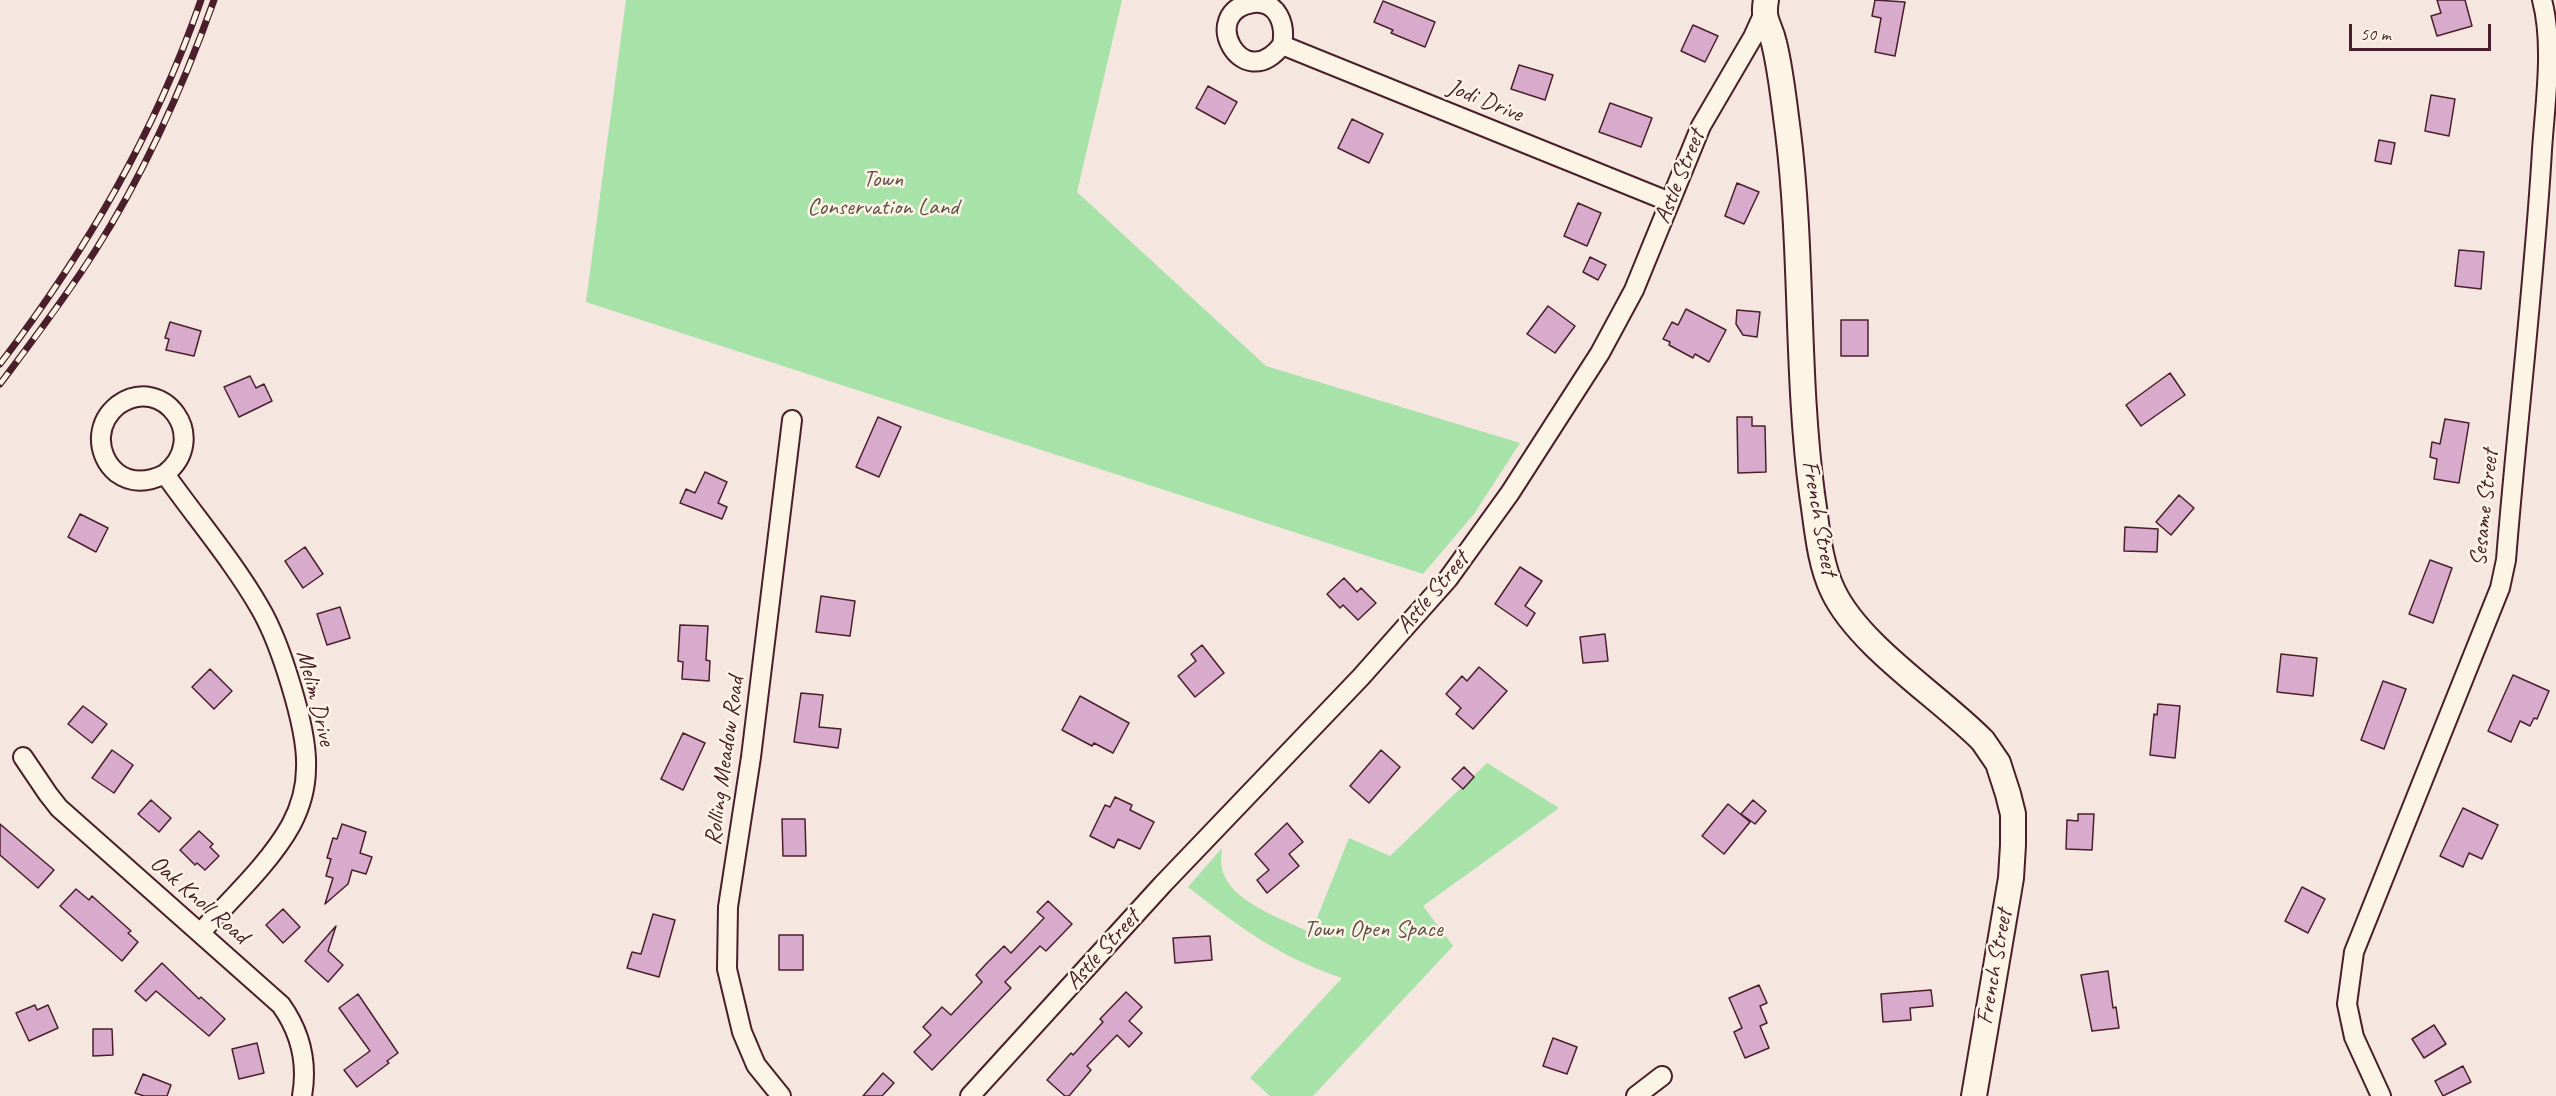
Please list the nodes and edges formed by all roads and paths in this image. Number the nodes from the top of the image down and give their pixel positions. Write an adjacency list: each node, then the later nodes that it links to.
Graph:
1 (2542, 0): 15 (street, Sesame Street)
2 (1764, 8): 4 (street, Astle Street); 14 (street, French Street)
3 (1282, 45): 4 (street, Jodi Drive)
4 (1670, 202): 12 (street, Astle Street)
5 (792, 420): 11 (street, Rolling Meadow Road)
6 (165, 474): 6 (street); 8 (street, Melim Drive)
7 (23, 757): 8 (street, Oak Knoll Road)
8 (200, 933): 10 (street, Oak Knoll Road)
9 (1662, 1076): 13 (street)
10 (302, 1096)
11 (781, 1096)
12 (970, 1096)
13 (1636, 1096)
14 (1974, 1096)
15 (2381, 1096)

